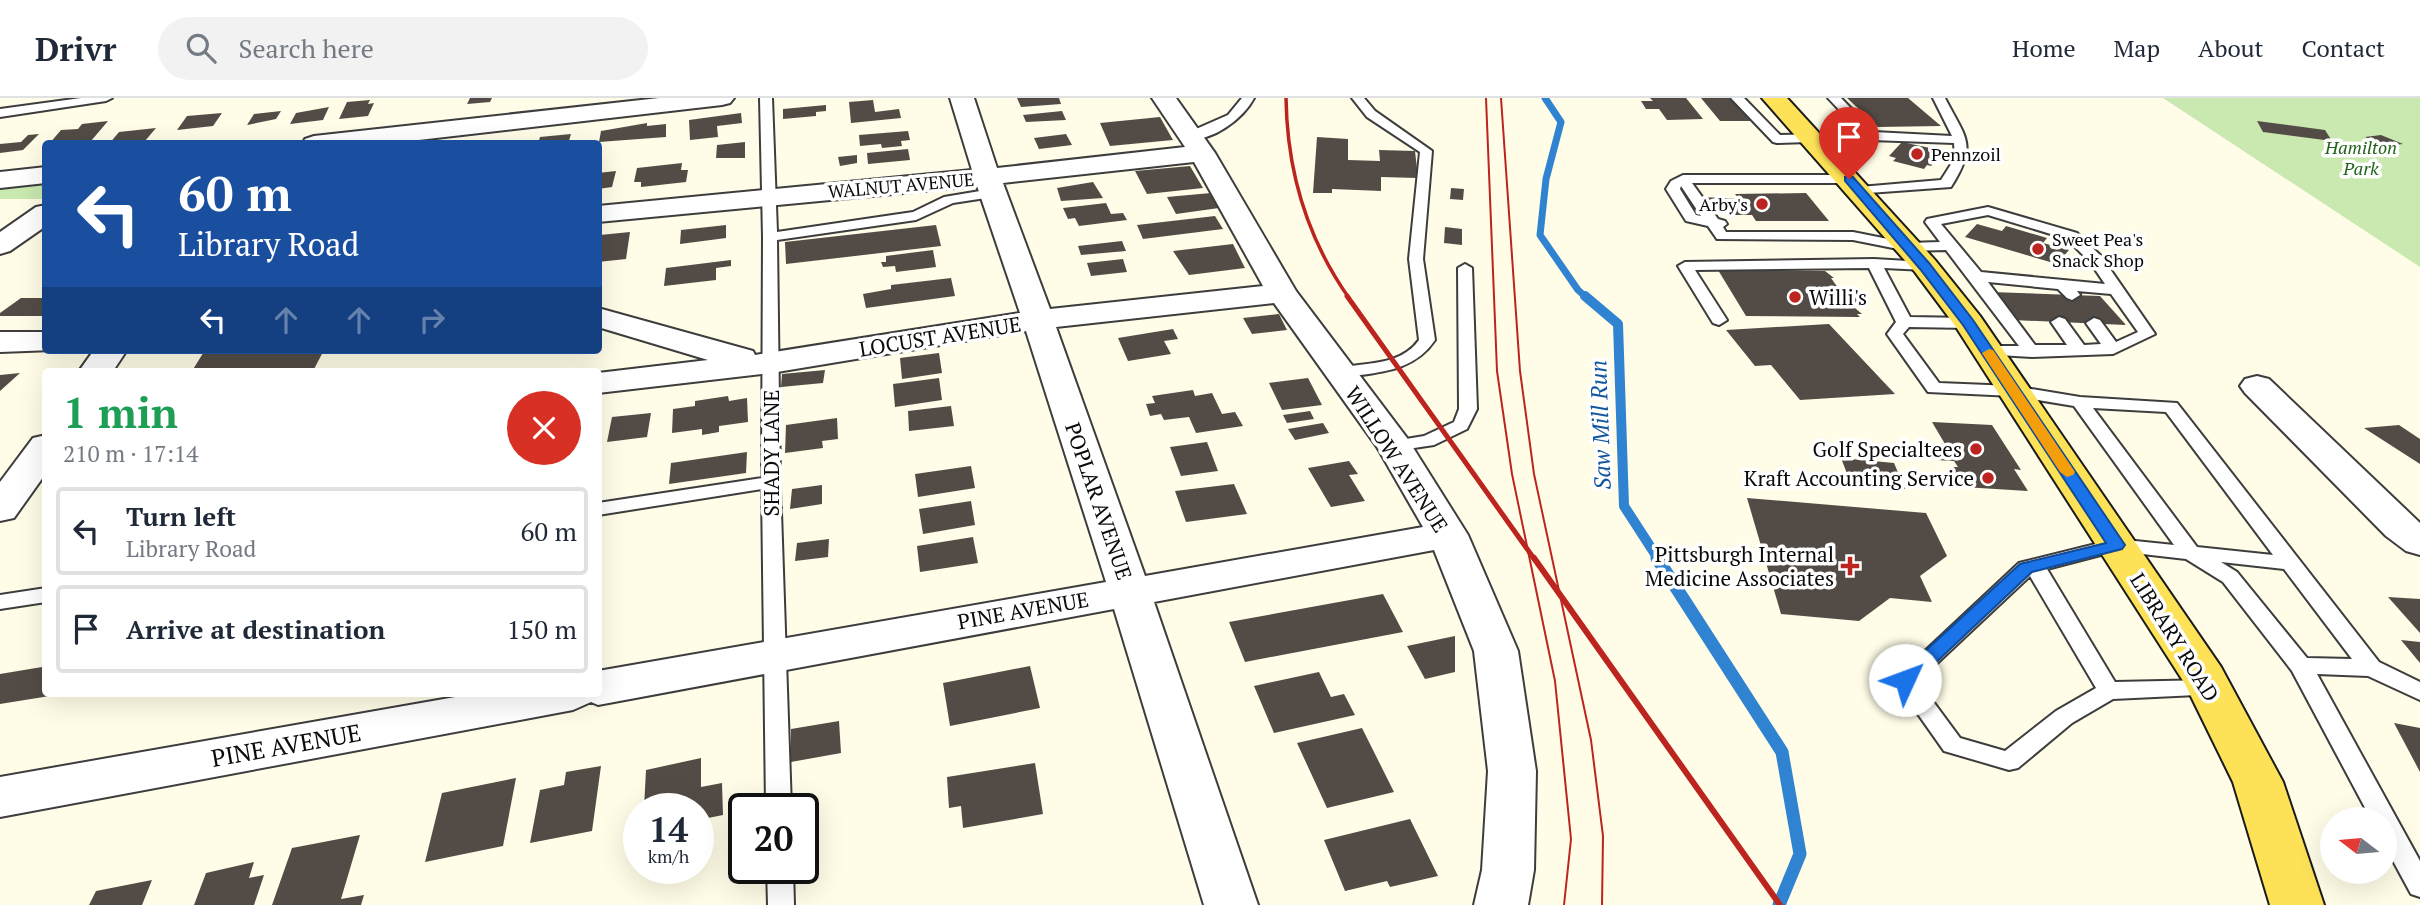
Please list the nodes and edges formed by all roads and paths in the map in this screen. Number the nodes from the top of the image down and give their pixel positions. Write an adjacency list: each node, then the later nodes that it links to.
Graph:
1 (106, 98): 12 (lane)
2 (722, 98): 15 (street)
3 (766, 98): 22 (lane, SHADY LANE)
4 (962, 98): 20 (street, POPLAR AVENUE)
5 (1164, 98): 17 (street, WILLOW AVENUE)
6 (1248, 98): 17 (lane)
7 (1358, 98): 50 (lane)
8 (1737, 98): 14 (lane)
9 (1774, 98): 14 (main road, LIBRARY ROAD)
10 (1833, 98): 13 (lane)
11 (1939, 98): 16 (lane)
12 (0, 113)
13 (1871, 136): 14 (lane); 16 (lane)
14 (1812, 139): 21 (main road, LIBRARY ROAD)
15 (331, 140)
16 (1959, 140): 21 (lane)
17 (1196, 144): 20 (street, WALNUT AVENUE); 35 (street, WILLOW AVENUE)
18 (42, 175): 19 (street)
19 (0, 180)
20 (989, 185): 22 (street, WALNUT AVENUE); 28 (lane); 37 (street, POPLAR AVENUE)
21 (1855, 185): 27 (lane); 30 (main road, LIBRARY ROAD)
22 (770, 196): 25 (street, WALNUT AVENUE); 28 (lane, SHADY LANE)
23 (0, 203): 24 (street)
24 (42, 204)
25 (602, 214)
26 (42, 216): 29 (street)
27 (1853, 236): 30 (lane); 31 (lane)
28 (771, 237): 49 (lane, SHADY LANE)
29 (0, 245)
30 (1928, 253): 31 (lane); 33 (lane); 34 (lane); 41 (main road, LIBRARY ROAD)
31 (1874, 263): 38 (lane); 39 (lane)
32 (1465, 268): 55 (lane)
33 (1976, 276): 34 (lane); 48 (lane)
34 (2116, 290): 45 (lane)
35 (1282, 293): 37 (street, LOCUST AVENUE); 50 (street, WILLOW AVENUE)
36 (602, 318): 49 (street)
37 (1038, 320): 49 (street, LOCUST AVENUE); 66 (street, POPLAR AVENUE)
38 (1719, 320)
39 (1904, 322): 41 (lane); 53 (lane)
40 (2059, 322): 47 (lane)
41 (1969, 323): 46 (main road, LIBRARY ROAD)
42 (2094, 323): 45 (lane)
43 (0, 342): 44 (street)
44 (42, 342)
45 (2113, 349): 47 (lane)
46 (1987, 351): 48 (lane); 53 (main road, LIBRARY ROAD)
47 (2080, 351): 48 (lane)
48 (2032, 352)
49 (771, 363): 51 (street, LOCUST AVENUE); 57 (lane, SHADY LANE)
50 (1340, 373): 55 (street, WILLOW AVENUE)
51 (602, 383)
52 (2257, 386): 61 (street)
53 (2013, 391): 54 (lane); 62 (main road, LIBRARY ROAD)
54 (2080, 402): 63 (lane); 64 (lane)
55 (1394, 446): 60 (street, WILLOW AVENUE)
56 (42, 451): 59 (street)
57 (771, 482): 58 (lane); 69 (lane, SHADY LANE)
58 (602, 508)
59 (0, 509)
60 (1448, 535): 66 (street, PINE AVENUE); 85 (street, WILLOW AVENUE)
61 (2420, 542)
62 (2116, 545): 63 (lane); 65 (lane); 73 (main road, LIBRARY ROAD)
63 (2191, 553): 64 (lane); 70 (lane)
64 (2290, 563): 71 (lane)
65 (2035, 566): 74 (lane); 74 (lane)
66 (1130, 591): 69 (street, PINE AVENUE); 84 (street, POPLAR AVENUE)
67 (42, 596): 68 (lane)
68 (0, 602)
69 (777, 654): 72 (street, PINE AVENUE); 77 (lane, SHADY LANE)
70 (2301, 666): 71 (lane); 79 (lane)
71 (2371, 668): 75 (lane)
72 (602, 687)
73 (2210, 688): 74 (lane); 86 (main road, LIBRARY ROAD)
74 (2109, 691)
75 (2420, 692)
76 (551, 697): 78 (street, PINE AVENUE)
77 (779, 793)
78 (0, 796)
79 (2377, 807)
80 (2398, 846): 82 (lane)
81 (780, 884): 83 (lane)
82 (2420, 886)
83 (781, 905)
84 (1231, 905)
85 (1501, 905)
86 (2297, 905)

